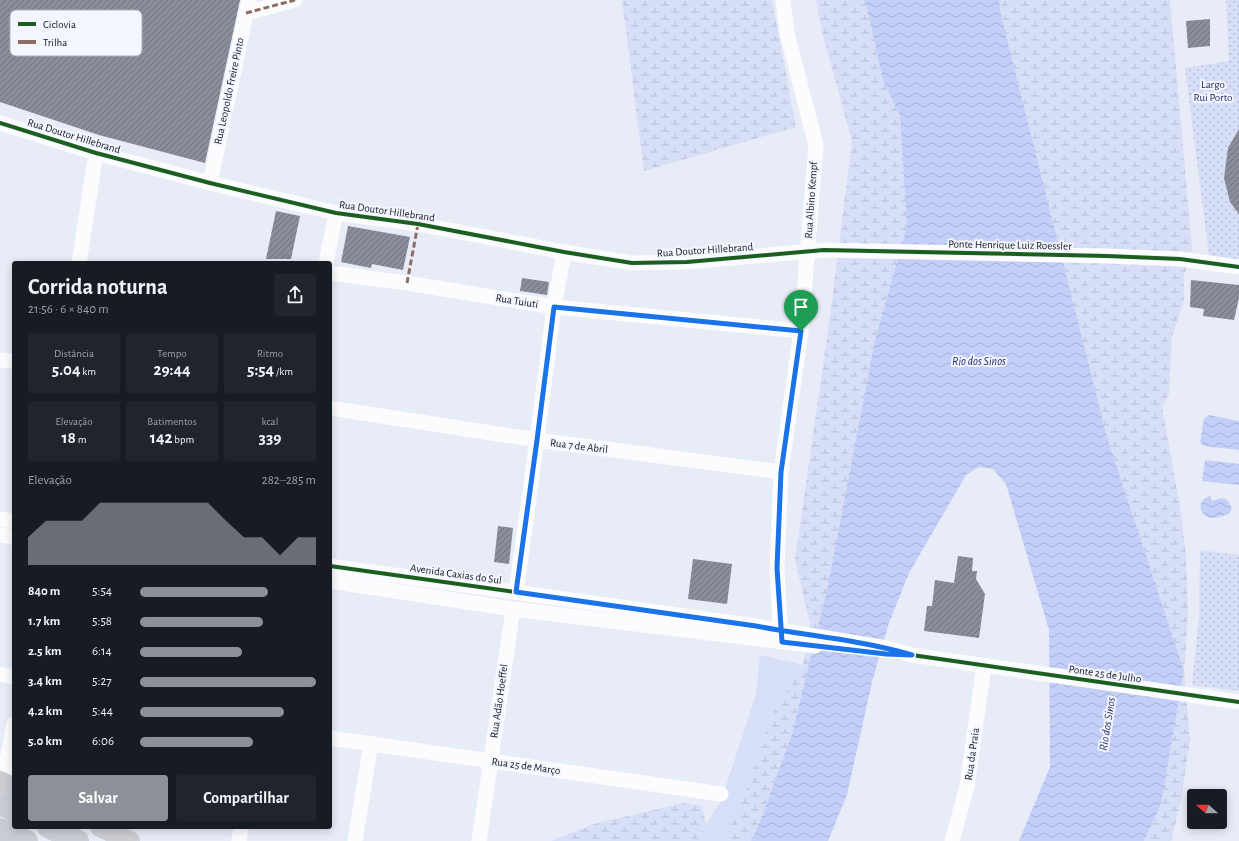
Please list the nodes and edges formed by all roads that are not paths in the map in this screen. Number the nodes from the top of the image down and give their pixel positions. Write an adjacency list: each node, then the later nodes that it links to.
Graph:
1 (295, 0): 3 (street)
2 (783, 0): 15 (street, Rua Albino Kempf)
3 (247, 6): 6 (street, Rua Leopoldo Freire Pinto)
4 (0, 123): 5 (street, Rua Doutor Hillebrand)
5 (96, 153): 6 (street, Rua Doutor Hillebrand); 10 (street)
6 (210, 183): 7 (street, Rua Doutor Hillebrand)
7 (336, 213): 8 (street, Rua Doutor Hillebrand); 11 (street)
8 (564, 252): 9 (street, Rua Doutor Hillebrand); 14 (street)
9 (780, 253): 12 (street, Ponte Henrique Luiz Roessler)
10 (80, 261)
11 (326, 261)
12 (1239, 267)
13 (332, 273): 14 (street, Rua Tuiuti)
14 (554, 307): 15 (street, Rua Tuiuti); 19 (street)
15 (801, 331): 20 (street, Rua Albino Kempf)
16 (0, 360): 17 (street)
17 (12, 362)
18 (332, 408): 19 (street, Rua 7 de Abril)
19 (537, 440): 20 (street, Rua 7 de Abril); 27 (street)
20 (781, 472): 29 (street, Rua Albino Kempf)
21 (0, 519): 22 (street)
22 (12, 521)
23 (0, 535): 24 (street)
24 (12, 537)
25 (332, 566): 27 (street, Avenida Caxias do Sul)
26 (332, 581): 28 (street, Avenida Caxias do Sul)
27 (516, 592): 29 (street, Avenida Caxias do Sul)
28 (513, 609): 29 (street, Avenida Caxias do Sul); 38 (street, Rua Adão Hoeffel)
29 (782, 636): 30 (street, Avenida Caxias do Sul)
30 (984, 666): 31 (street, Avenida Caxias do Sul); 53 (street, Rua da Praia)
31 (1009, 670): 34 (street, Ponte 25 de Julho)
32 (0, 674): 33 (street)
33 (12, 677)
34 (1239, 702)
35 (332, 738): 37 (street, Rua 25 de Março)
36 (12, 739): 39 (street)
37 (371, 744): 38 (street, Rua 25 de Março); 51 (street)
38 (490, 761): 40 (street, Rua 25 de Março); 52 (street, Rua Adão Hoeffel)
39 (6, 784)
40 (721, 794)
41 (0, 804): 42 (highway)
42 (12, 810)
43 (0, 829): 47 (highway)
44 (52, 829): 48 (highway)
45 (104, 829): 49 (main road)
46 (241, 829): 50 (street)
47 (27, 841)
48 (78, 841)
49 (130, 841)
50 (239, 841)
51 (355, 841)
52 (479, 841)
53 (952, 841)

